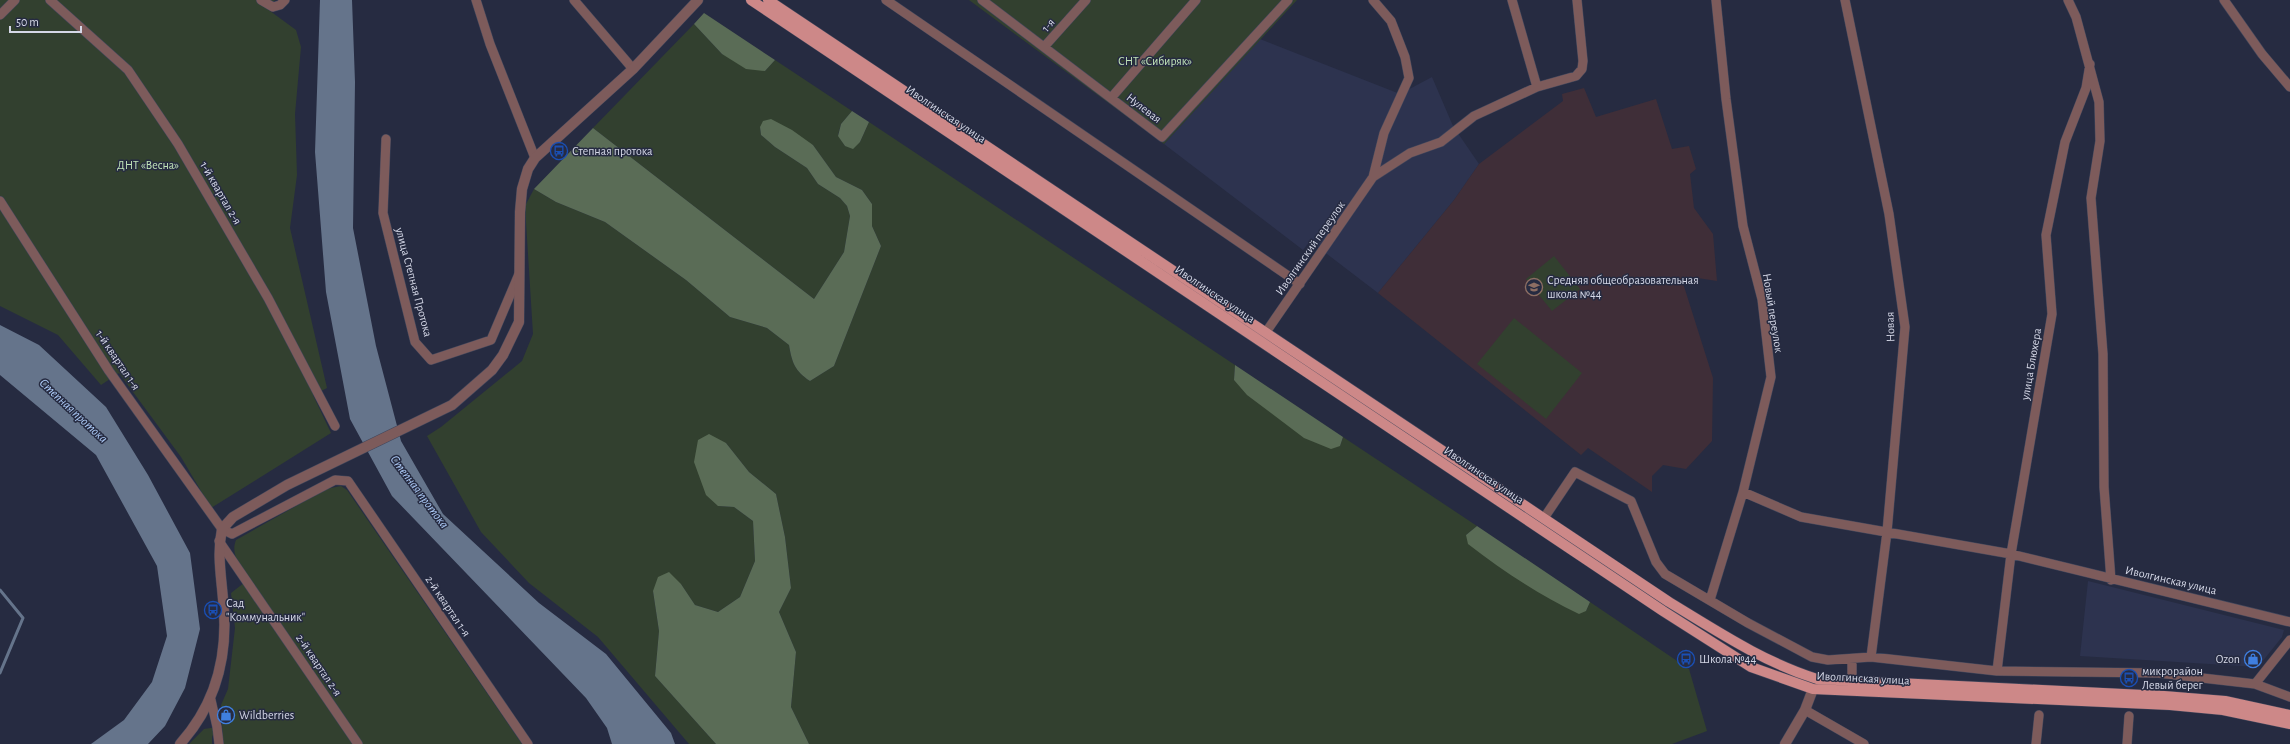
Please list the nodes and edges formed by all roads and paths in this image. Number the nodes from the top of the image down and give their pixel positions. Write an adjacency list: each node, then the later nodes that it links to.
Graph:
1 (15, 0): 22 (street)
2 (50, 0): 36 (street, 1-й квартал 2-я)
3 (261, 0): 4 (street)
4 (285, 0)
5 (476, 0): 30 (street)
6 (574, 0): 25 (street)
7 (698, 0): 25 (street)
8 (751, 0): 52 (main road, Иволгинская улица)
9 (768, 0): 35 (main road, Иволгинская улица)
10 (886, 0): 34 (street)
11 (982, 0): 23 (street, Нулевая)
12 (1086, 0): 23 (street, 1-я)
13 (1196, 0): 28 (street)
14 (1288, 0): 28 (street, Нулевая)
15 (1373, 0): 31 (street, Иволгинский переулок)
16 (1512, 0): 27 (street)
17 (1578, 0): 27 (street, Иволгинский переулок)
18 (1716, 0): 37 (street, Новый переулок)
19 (1845, 0): 40 (street, Новая)
20 (2068, 0): 24 (street, улица Блюхера)
21 (2224, 0): 26 (street)
22 (0, 14)
23 (1044, 47): 28 (street, Нулевая)
24 (2090, 64): 42 (street, улица Блюхера); 43 (street, улица Блюхера)
25 (633, 69): 30 (street)
26 (2290, 87)
27 (1537, 88): 31 (street, Иволгинский переулок)
28 (1111, 98)
29 (386, 139): 33 (street, улица Степная Протока)
30 (535, 158): 33 (street)
31 (1373, 177): 34 (street, Иволгинский переулок)
32 (0, 201): 39 (street, 1-й квартал 1-я)
33 (520, 271): 39 (street)
34 (1300, 284): 35 (street, Иволгинский переулок)
35 (1266, 332): 38 (main road, Иволгинская улица)
36 (335, 426)
37 (1743, 492): 40 (street, Иволгинская улица); 44 (street, Новый переулок)
38 (1544, 518): 44 (street); 50 (main road, Иволгинская улица)
39 (222, 529): 41 (street); 63 (street, 2-й квартал 1-я)
40 (1887, 532): 42 (street, Иволгинская улица); 47 (street, Новая)
41 (220, 541): 54 (street); 62 (street, 2-й квартал 2-я)
42 (2011, 554): 43 (street, Иволгинская улица); 49 (street, улица Блюхера)
43 (2111, 580): 45 (street, Иволгинская улица)
44 (1710, 600): 48 (street)
45 (2290, 622)
46 (2290, 640): 51 (street)
47 (1871, 657): 48 (street); 49 (street)
48 (1852, 659): 50 (street)
49 (1997, 671): 51 (street)
50 (1852, 681): 57 (main road, Иволгинская улица)
51 (2255, 684): 53 (street)
52 (1813, 689): 55 (street); 59 (main road, Иволгинская улица)
53 (2290, 697)
54 (211, 700): 60 (street); 61 (street)
55 (1805, 710): 64 (street); 65 (street)
56 (2039, 715): 66 (street)
57 (2290, 715)
58 (2129, 716): 67 (street)
59 (2290, 724)
60 (180, 744)
61 (219, 744)
62 (358, 744)
63 (528, 744)
64 (1785, 744)
65 (1864, 744)
66 (2036, 744)
67 (2128, 744)

